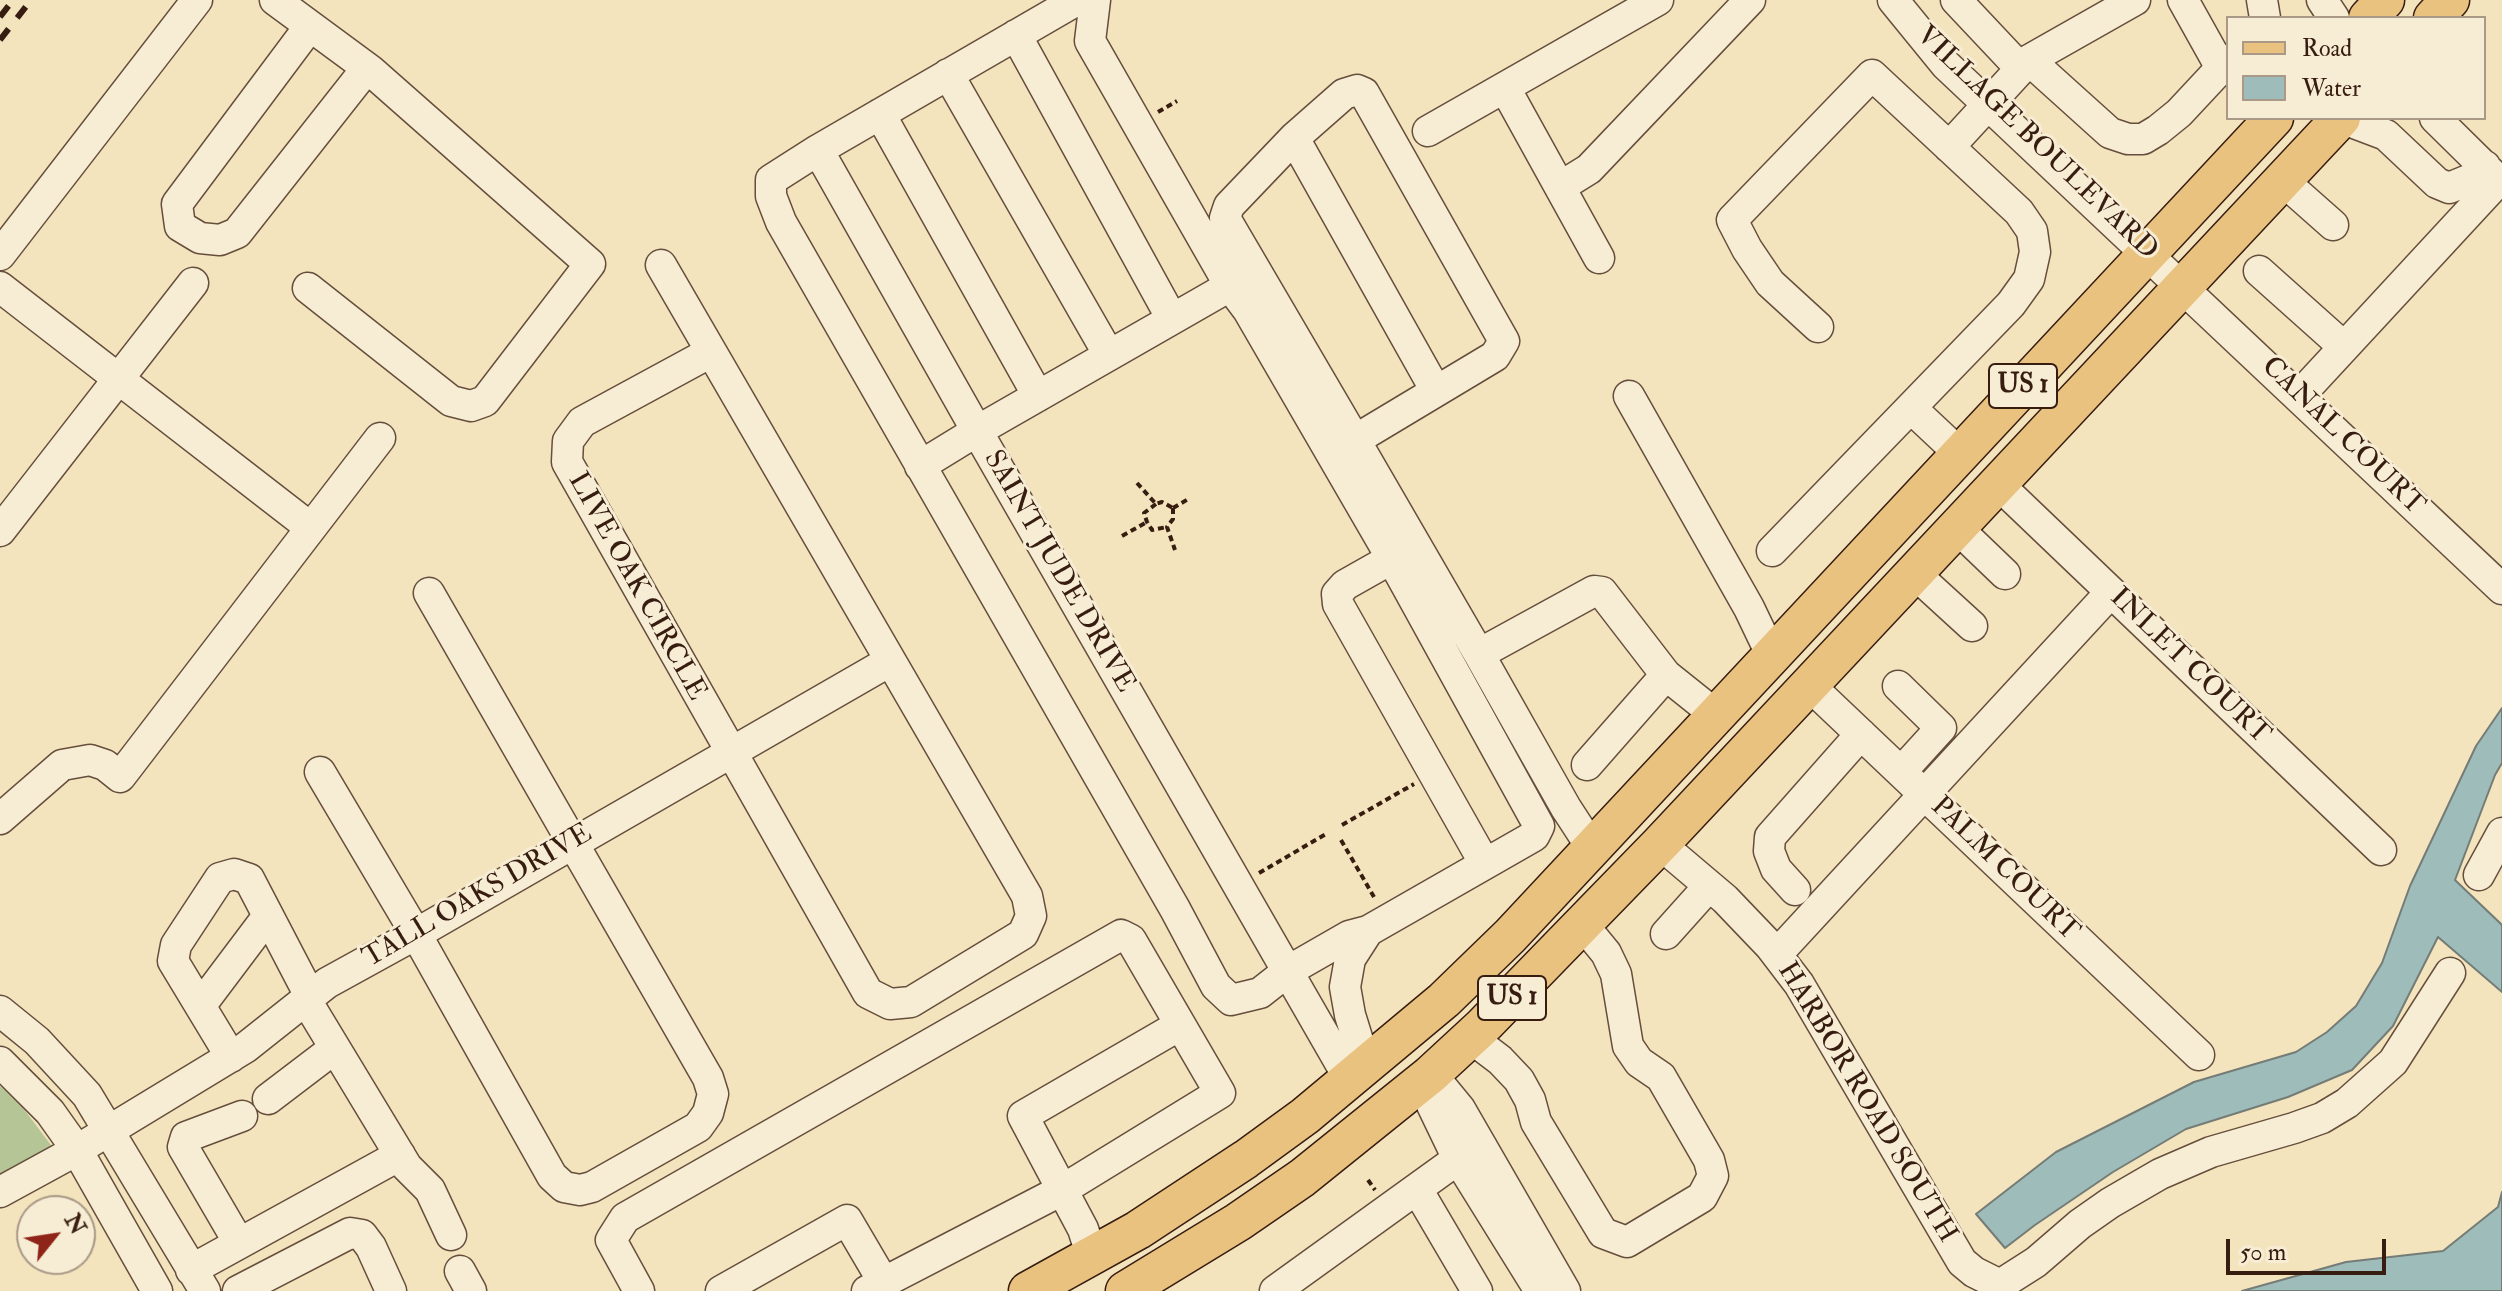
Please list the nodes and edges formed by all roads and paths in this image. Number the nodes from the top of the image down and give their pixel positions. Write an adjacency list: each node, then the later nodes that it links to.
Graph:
1 (197, 0): 37 (street)
2 (275, 0): 15 (street)
3 (1077, 0): 16 (street)
4 (1095, 0): 43 (street)
5 (1658, 0): 21 (street)
6 (1750, 0): 34 (street)
7 (1893, 0): 22 (street, VILLAGE BOULEVARD)
8 (1956, 0): 18 (street)
9 (2135, 0): 18 (street)
10 (2183, 0): 17 (street)
11 (2322, 0): 13 (street)
12 (2450, 0): 14 (main road)
13 (2362, 10)
14 (2435, 16)
15 (310, 26): 19 (street); 19 (street)
16 (1016, 35): 20 (street); 46 (street)
17 (2224, 64): 18 (street)
18 (2025, 65): 22 (street)
19 (367, 68): 45 (street)
20 (948, 74): 23 (street); 50 (street)
21 (1505, 88): 28 (street); 34 (street)
22 (1988, 104): 30 (street); 36 (street, VILLAGE BOULEVARD)
23 (880, 114): 31 (street); 53 (street)
24 (2272, 120): 36 (main road, US 1)
25 (2339, 120): 33 (main road, US 1)
26 (2346, 120): 32 (street)
27 (2437, 120): 32 (street)
28 (1428, 131)
29 (1294, 138): 52 (street); 52 (street); 59 (street)
30 (1949, 147): 47 (street); 56 (street)
31 (818, 150): 57 (street); 61 (street)
32 (2495, 178): 48 (street)
33 (2281, 179): 35 (street); 42 (main road, US 1)
34 (1560, 187): 38 (street)
35 (2333, 225)
36 (2147, 253): 42 (street, VILLAGE BOULEVARD); 60 (main road, US 1)
37 (0, 255)
38 (1599, 258)
39 (661, 265): 49 (street)
40 (2259, 271): 48 (street)
41 (193, 283): 51 (street)
42 (2182, 285): 55 (street, CANAL COURT); 63 (main road, US 1)
43 (1230, 286): 46 (street, SAINT JUDE DRIVE); 75 (street)
44 (0, 287): 51 (street)
45 (308, 288)
46 (1172, 319): 50 (street, SAINT JUDE DRIVE)
47 (1818, 327)
48 (2344, 347): 55 (street)
49 (711, 352): 85 (street); 92 (street, LIVE OAK CIRCLE)
50 (1109, 355): 53 (street, SAINT JUDE DRIVE)
51 (118, 378): 70 (street); 71 (street)
52 (1436, 391): 59 (street)
53 (1038, 396): 57 (street, SAINT JUDE DRIVE)
54 (1629, 396): 84 (street)
55 (2299, 396): 78 (street, CANAL COURT)
56 (1911, 408): 60 (street); 74 (street)
57 (977, 431): 61 (street); 109 (street, SAINT JUDE DRIVE)
58 (380, 438): 70 (street)
59 (1355, 440): 83 (street)
60 (1960, 454): 81 (main road, US 1)
61 (920, 466): 118 (street)
62 (1137, 483): 65 (path)
63 (1997, 483): 69 (main road, US 1); 79 (street, INLET COURT)
64 (1190, 498): 66 (path)
65 (1156, 504): 66 (path); 67 (path)
66 (1173, 508): 68 (path)
67 (1147, 522): 68 (path); 72 (path)
68 (1167, 527): 73 (path)
69 (1956, 527): 76 (main road, US 1); 77 (street)
70 (311, 528): 98 (street)
71 (0, 531)
72 (1122, 536)
73 (1175, 550)
74 (1772, 551)
75 (1391, 559): 96 (street); 107 (street)
76 (1914, 573): 82 (street); 87 (main road, US 1)
77 (2005, 574)
78 (2502, 589)
79 (2111, 592): 97 (street); 106 (street, INLET COURT)
80 (429, 593): 103 (street)
81 (1829, 594): 84 (main road, US 1); 87 (main road)
82 (1972, 626)
83 (1479, 654): 86 (street); 105 (street)
84 (1772, 656): 89 (main road, US 1); 91 (main road)
85 (890, 661): 92 (street, TALL OAKS DRIVE); 92 (street, LIVE OAK CIRCLE)
86 (1666, 675): 89 (street); 93 (street)
87 (1809, 685): 90 (street, PALM COURT); 91 (main road, US 1)
88 (1898, 686): 95 (street)
89 (1716, 715): 105 (main road, US 1)
90 (1861, 734): 95 (street, PALM COURT); 111 (street)
91 (1758, 739): 104 (main road, US 1)
92 (729, 752): 103 (street, TALL OAKS DRIVE)
93 (1587, 765)
94 (320, 772): 115 (street)
95 (1901, 772): 97 (street, PALM COURT)
96 (1434, 773): 99 (path); 107 (street)
97 (1925, 794): 117 (street); 127 (street, PALM COURT)
98 (0, 819)
99 (1342, 825)
100 (2502, 833): 108 (street)
101 (1326, 834): 109 (path)
102 (1341, 840): 113 (path)
103 (571, 844): 115 (street, TALL OAKS DRIVE); 115 (street)
104 (1660, 844): 110 (street, HARBOR ROAD SOUTH); 114 (main road, US 1)
105 (1592, 848): 121 (main road, US 1)
106 (2381, 850)
107 (1485, 864): 113 (street)
108 (2479, 875)
109 (1238, 885): 118 (street, SAINT JUDE DRIVE)
110 (1709, 886): 116 (street); 117 (street, HARBOR ROAD SOUTH)
111 (1795, 890)
112 (268, 916): 120 (street); 122 (street); 122 (street)
113 (1378, 925): 118 (street); 130 (street)
114 (1583, 925): 125 (main road, US 1); 125 (street)
115 (416, 934): 120 (street, TALL OAKS DRIVE)
116 (1666, 934)
117 (1777, 954): 148 (street, HARBOR ROAD SOUTH)
118 (1288, 971): 130 (street, SAINT JUDE DRIVE)
119 (2450, 973): 148 (street)
120 (308, 998): 126 (street); 128 (street, TALL OAKS DRIVE)
121 (1444, 1000): 130 (main road, US 1); 131 (main road)
122 (201, 1005): 128 (street)
123 (0, 1011): 134 (street)
124 (1180, 1025): 140 (street); 140 (street); 152 (street)
125 (1471, 1038): 131 (main road, US 1)
126 (335, 1048): 132 (street); 138 (street)
127 (2199, 1055)
128 (231, 1057): 134 (street, TALL OAKS DRIVE)
129 (0, 1062): 136 (street)
130 (1356, 1075): 135 (main road); 144 (main road, US 1)
131 (1430, 1075): 135 (main road, US 1); 137 (street)
132 (268, 1099)
133 (242, 1116): 143 (street)
134 (111, 1130): 136 (street, TALL OAKS DRIVE); 145 (street)
135 (1352, 1140): 155 (main road, US 1)
136 (77, 1150): 141 (street, TALL OAKS DRIVE); 149 (street)
137 (1470, 1153): 139 (street); 147 (street)
138 (400, 1155): 142 (street); 143 (street)
139 (1417, 1189): 156 (street); 157 (street)
140 (1062, 1190): 144 (street); 146 (street)
141 (0, 1192)
142 (451, 1235)
143 (239, 1243): 145 (street)
144 (1088, 1274): 154 (main road, US 1)
145 (200, 1284)
146 (876, 1287): 153 (street)
147 (1548, 1288)
148 (1998, 1288)
149 (157, 1291)
150 (238, 1291): 151 (street)
151 (391, 1291)
152 (639, 1291)
153 (721, 1291)
154 (1028, 1291)
155 (1125, 1291)
156 (1275, 1291)
157 (1477, 1291)

